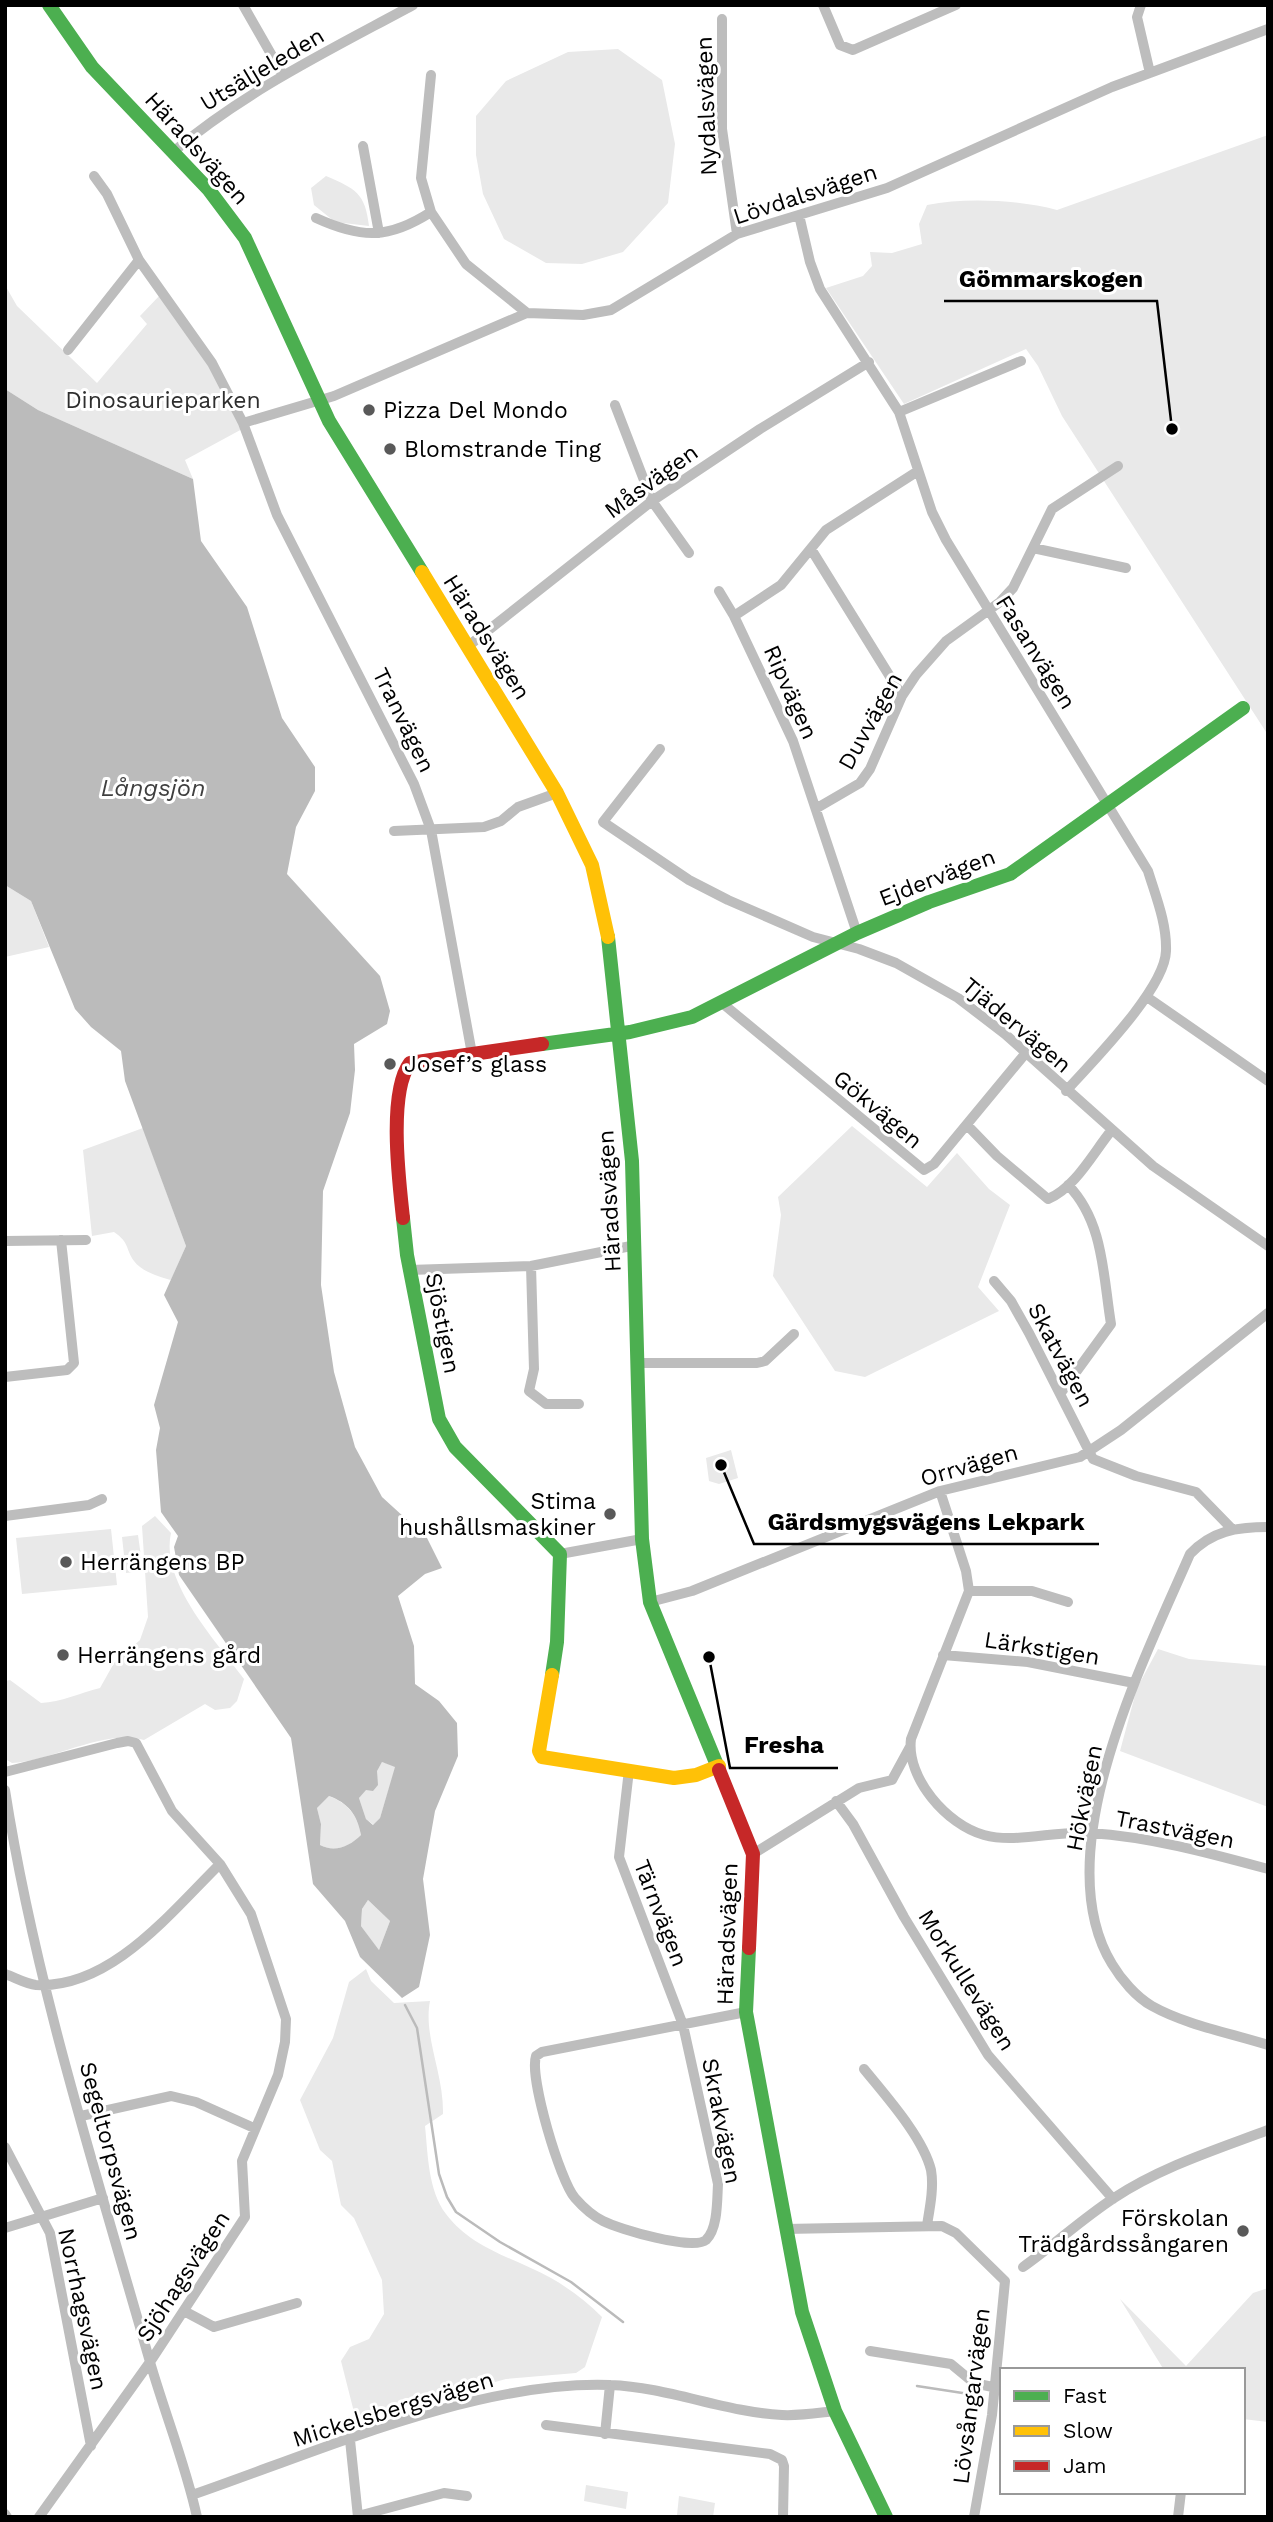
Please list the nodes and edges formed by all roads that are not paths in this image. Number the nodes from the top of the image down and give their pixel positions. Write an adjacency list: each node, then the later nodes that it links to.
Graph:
1 (49, 5): 13 (street, Häradsvägen)
2 (243, 5): 10 (street)
3 (413, 5): 10 (street, Utsäljeleden)
4 (823, 5): 5 (street)
5 (956, 5)
6 (1141, 5): 9 (street)
7 (722, 19): 19 (street, Nydalsvägen)
8 (1268, 29): 9 (street, Lövdalsvägen)
9 (1150, 73): 16 (street, Lövdalsvägen)
10 (283, 75): 13 (street, Utsäljeleden)
11 (431, 75): 15 (street)
12 (363, 146): 18 (street)
13 (173, 152): 25 (street, Häradsvägen)
14 (94, 176): 20 (street, Tranvägen)
15 (431, 212): 18 (street); 21 (street)
16 (799, 215): 19 (street, Lövdalsvägen); 24 (street, Fasanvägen)
17 (316, 218): 18 (street)
18 (379, 233)
19 (737, 234): 21 (street, Lövdalsvägen)
20 (139, 260): 22 (street); 28 (street, Tranvägen)
21 (527, 313): 25 (street, Lövdalsvägen)
22 (68, 350)
23 (1021, 361): 27 (street)
24 (869, 362): 27 (street, Fasanvägen); 31 (street, Måsvägen)
25 (318, 400): 28 (street); 39 (street, Häradsvägen)
26 (615, 405): 31 (street)
27 (899, 412): 30 (street, Fasanvägen)
28 (243, 423): 46 (street, Tranvägen)
29 (1118, 466): 32 (street, Duvvägen)
30 (918, 471): 33 (street); 37 (street, Fasanvägen)
31 (652, 501): 34 (street); 39 (street, Måsvägen)
32 (1033, 548): 35 (street); 37 (street, Duvvägen)
33 (811, 549): 38 (street); 40 (street)
34 (689, 553)
35 (1126, 568)
36 (719, 592): 38 (street, Ripvägen)
37 (988, 611): 40 (street, Duvvägen); 44 (street, Fasanvägen)
38 (734, 615): 45 (street, Ripvägen)
39 (467, 647): 43 (street, Häradsvägen)
40 (902, 696): 45 (street, Duvvägen)
41 (1243, 708): 44 (street, Ejdervägen)
42 (660, 749): 49 (street, Tjädervägen)
43 (557, 793): 46 (street); 52 (street, Häradsvägen)
44 (1109, 804): 48 (street, Ejdervägen); 50 (street, Fasanvägen)
45 (817, 808): 48 (street, Ripvägen)
46 (431, 830): 47 (street); 53 (street, Tranvägen)
47 (394, 831)
48 (857, 933): 49 (street, Ejdervägen)
49 (835, 944): 51 (street, Ejdervägen); 54 (street, Tjädervägen)
50 (1147, 997): 55 (street); 56 (street, Fasanvägen)
51 (722, 1003): 52 (street, Ejdervägen); 57 (street, Gökvägen)
52 (619, 1031): 53 (street, Sjöstigen); 63 (street, Häradsvägen)
53 (472, 1054): 66 (street, Sjöstigen)
54 (1025, 1054): 56 (street, Tjädervägen); 57 (street, Gökvägen)
55 (1268, 1080)
56 (1066, 1091): 58 (street, Tjädervägen)
57 (967, 1125): 59 (street)
58 (1111, 1131): 59 (street); 64 (street, Tjädervägen)
59 (1068, 1185): 72 (street)
60 (61, 1240): 61 (street); 62 (street); 71 (street)
61 (86, 1240)
62 (5, 1241)
63 (636, 1245): 65 (street); 70 (street, Häradsvägen)
64 (1268, 1246)
65 (531, 1266): 66 (street); 73 (street)
66 (409, 1270): 81 (street, Sjöstigen)
67 (994, 1281): 72 (street, Skatvägen)
68 (1268, 1314): 74 (street, Orrvägen)
69 (794, 1334): 70 (street)
70 (639, 1363): 80 (street, Häradsvägen)
71 (5, 1377)
72 (1060, 1394): 74 (street, Skatvägen)
73 (579, 1404)
74 (1090, 1449): 75 (street, Orrvägen); 79 (street)
75 (940, 1491): 82 (street); 83 (street, Orrvägen)
76 (102, 1499): 77 (street)
77 (5, 1516)
78 (1268, 1527): 79 (street, Hökvägen)
79 (1232, 1529): 86 (street, Hökvägen)
80 (642, 1539): 81 (street); 83 (street, Häradsvägen)
81 (560, 1554): 89 (street)
82 (969, 1591): 84 (street); 85 (street)
83 (650, 1602): 88 (street, Häradsvägen)
84 (1068, 1602)
85 (943, 1655): 86 (street, Lärkstigen); 87 (street)
86 (1134, 1683): 93 (street, Hökvägen)
87 (910, 1747): 92 (street); 93 (street, Trastvägen)
88 (719, 1766): 89 (street); 94 (street, Häradsvägen)
89 (629, 1770): 100 (street, Tärnvägen)
90 (5, 1772): 95 (street, Sjöhagsvägen)
91 (5, 1790): 98 (street, Segeltorpsvägen)
92 (836, 1801): 94 (street); 108 (street, Morkullevägen)
93 (1092, 1833): 96 (street, Trastvägen); 101 (street, Hökvägen)
94 (753, 1854): 99 (street, Häradsvägen)
95 (220, 1864): 98 (street); 104 (street, Sjöhagsvägen)
96 (1268, 1869)
97 (5, 1974): 98 (street)
98 (46, 1983): 103 (street, Segeltorpsvägen)
99 (746, 2012): 100 (street, Skrakvägen); 112 (street, Häradsvägen)
100 (683, 2025): 100 (street, Skrakvägen)
101 (1268, 2045)
102 (864, 2069): 110 (street)
103 (81, 2116): 104 (street); 107 (street, Segeltorpsvägen)
104 (254, 2128): 115 (street, Sjöhagsvägen)
105 (1268, 2130): 108 (street)
106 (5, 2147): 109 (street, Norrhagsvägen)
107 (103, 2198): 109 (street); 117 (street, Segeltorpsvägen)
108 (1113, 2199): 113 (street)
109 (43, 2218): 111 (street); 124 (street, Norrhagsvägen)
110 (927, 2225): 112 (street); 119 (street, Lövsångarvägen)
111 (5, 2228)
112 (786, 2229): 120 (street, Häradsvägen)
113 (1023, 2267)
114 (297, 2303): 115 (street)
115 (184, 2311): 117 (street, Sjöhagsvägen)
116 (870, 2351): 119 (street)
117 (150, 2362): 124 (street, Sjöhagsvägen); 126 (street, Segeltorpsvägen)
118 (610, 2385): 120 (street, Mickelsbergsvägen); 122 (street); 123 (street, Mickelsbergsvägen)
119 (998, 2388): 133 (street, Lövsångarvägen)
120 (835, 2411): 132 (street, Häradsvägen)
121 (546, 2425): 122 (street)
122 (605, 2434): 131 (street)
123 (350, 2440): 126 (street, Mickelsbergsvägen); 128 (street)
124 (91, 2446): 129 (street, Sjöhagsvägen)
125 (1181, 2494): 134 (street)
126 (192, 2496): 130 (street, Segeltorpsvägen)
127 (467, 2496): 128 (street)
128 (358, 2516)
129 (39, 2517)
130 (197, 2517)
131 (783, 2517)
132 (887, 2517)
133 (974, 2517)
134 (1178, 2517)

